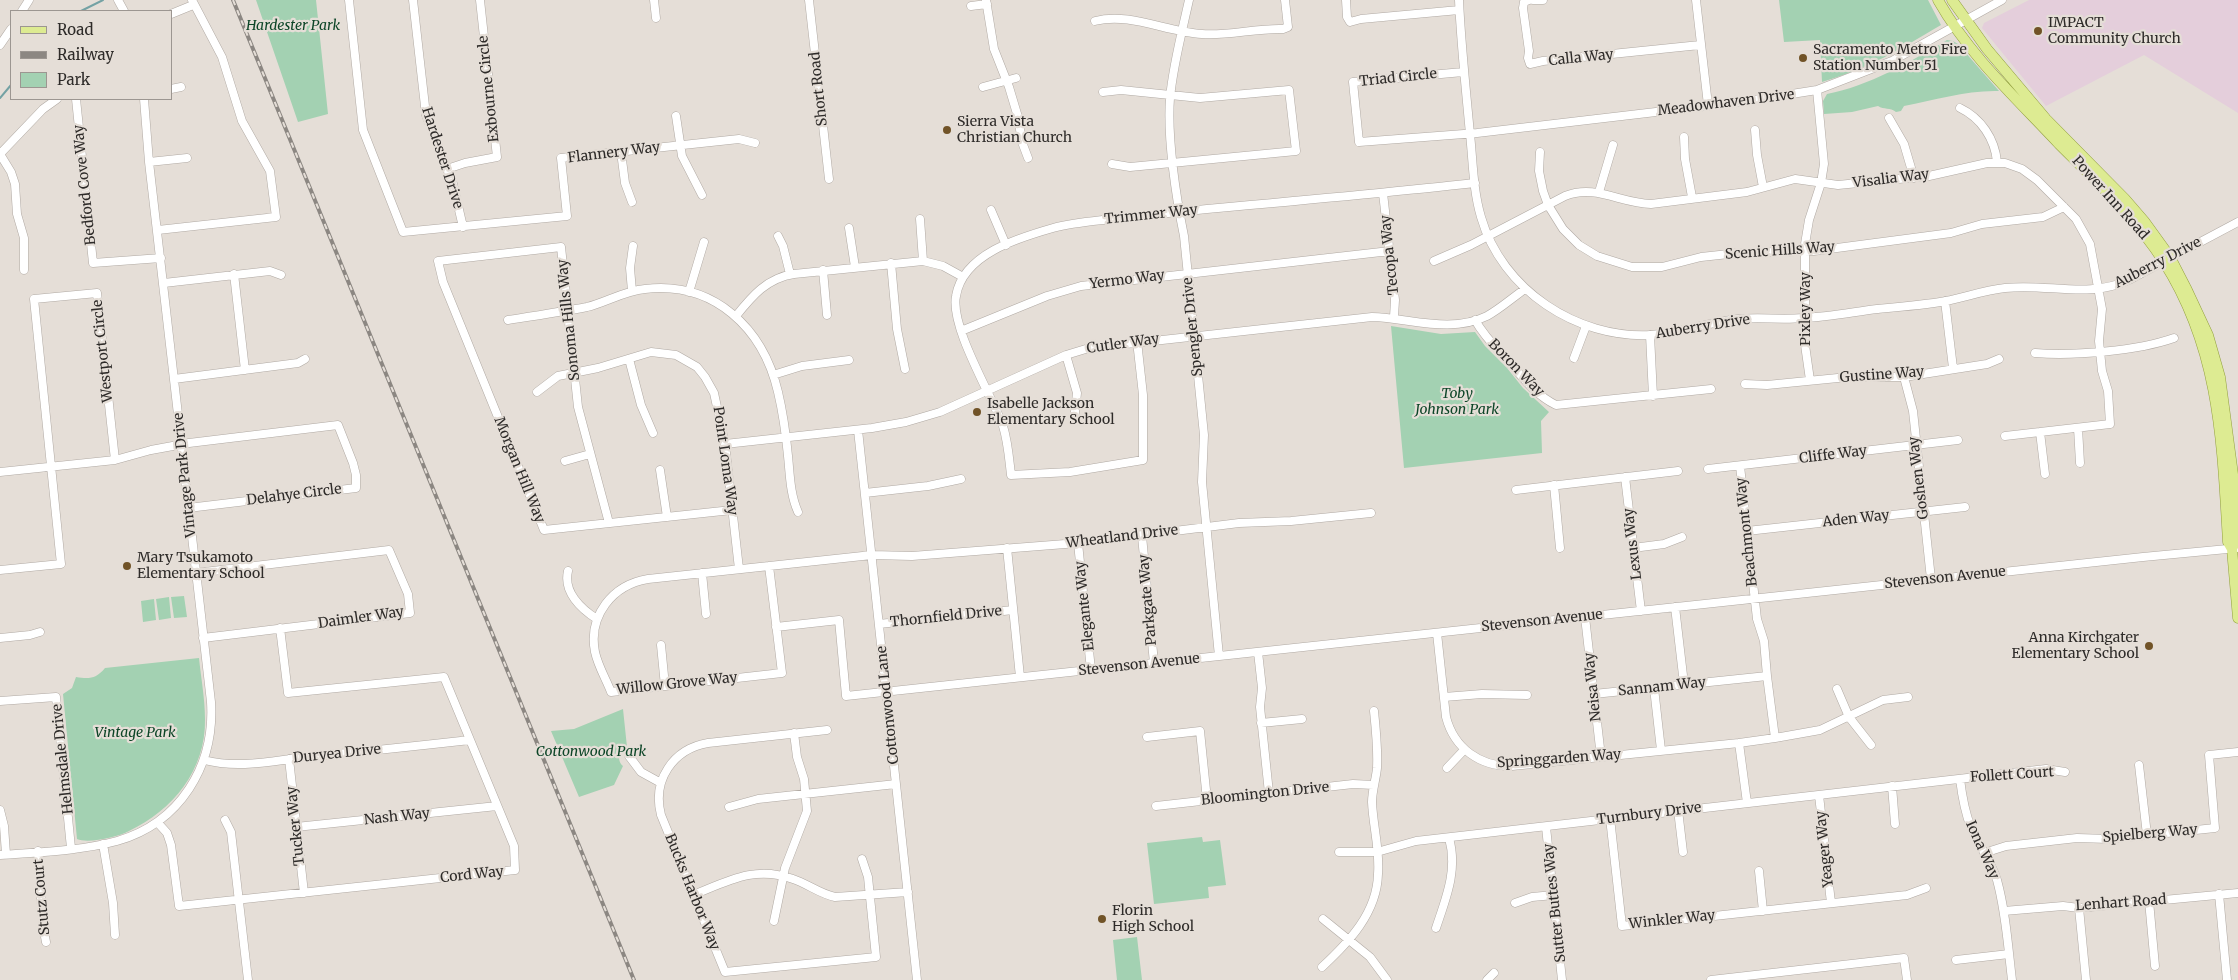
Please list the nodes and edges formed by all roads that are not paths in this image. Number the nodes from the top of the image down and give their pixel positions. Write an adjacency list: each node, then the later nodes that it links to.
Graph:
1 (348, 0): 78 (street)
2 (412, 0): 61 (street, Hardester Drive)
3 (480, 0): 61 (street, Exbourne Circle)
4 (654, 0): 22 (street)
5 (809, 0): 63 (street, Short Road)
6 (1189, 0): 27 (street, Spengler Drive)
7 (1285, 0): 27 (street)
8 (1346, 0): 20 (street)
9 (1459, 0): 20 (street, Auberry Drive)
10 (1529, 0): 29 (street, Calla Way)
11 (1533, 0): 12 (street)
12 (1543, 0)
13 (1696, 0): 29 (street)
14 (1938, 0): 25 (main road, Power Inn Road)
15 (1952, 0): 24 (main road, Power Inn Road)
16 (2002, 0): 24 (street, Meadowhaven Drive)
17 (986, 2): 19 (street); 32 (street)
18 (192, 3): 21 (street); 80 (street)
19 (971, 6)
20 (1459, 10): 30 (street, Auberry Drive)
21 (172, 13)
22 (656, 18)
23 (1095, 21): 27 (street)
24 (1966, 21): 25 (street, Meadowhaven Drive); 89 (main road, Power Inn Road)
25 (1955, 27): 36 (street, Meadowhaven Drive); 89 (main road, Power Inn Road)
26 (10, 30): 28 (street)
27 (1182, 32): 38 (street, Spengler Drive)
28 (0, 45)
29 (1700, 46): 42 (street)
30 (1463, 72): 47 (street, Auberry Drive); 47 (street, Triad Circle)
31 (1016, 78): 32 (street)
32 (1007, 81): 33 (street); 56 (street)
33 (983, 87)
34 (172, 88): 35 (street)
35 (181, 88)
36 (1818, 90): 42 (street, Meadowhaven Drive); 64 (street, Pixley Way)
37 (1103, 92): 38 (street)
38 (1170, 95): 59 (street, Spengler Drive); 59 (street)
39 (56, 100): 54 (street)
40 (76, 100): 88 (street, Bedford Cove Way)
41 (144, 100): 57 (street, Vintage Park Drive)
42 (1708, 105): 47 (street, Meadowhaven Drive)
43 (1960, 108): 58 (street)
44 (676, 116): 50 (street)
45 (1888, 118): 62 (street)
46 (1755, 130): 66 (street)
47 (1470, 133): 65 (street, Auberry Drive)
48 (1684, 137): 70 (street)
49 (755, 142): 50 (street, Flannery Way)
50 (679, 145): 52 (street, Flannery Way); 69 (street)
51 (1612, 145): 67 (street)
52 (621, 152): 71 (street); 78 (street, Flannery Way)
53 (1540, 152): 72 (street, Scenic Hills Way)
54 (0, 154): 95 (street)
55 (187, 158): 57 (street)
56 (1028, 158)
57 (149, 162): 80 (street, Vintage Park Drive)
58 (1997, 162): 62 (street, Visalia Way); 73 (street, Visalia Way)
59 (1174, 163): 60 (street); 75 (street, Spengler Drive)
60 (1112, 164)
61 (447, 169): 78 (street, Hardester Drive)
62 (1914, 178): 64 (street, Visalia Way)
63 (829, 179)
64 (1821, 183): 66 (street, Visalia Way); 87 (street, Pixley Way)
65 (1475, 184): 68 (street, Trimmer Way); 82 (street, Auberry Drive)
66 (1763, 187): 70 (street, Visalia Way)
67 (1599, 192): 70 (street, Visalia Way); 72 (street, Visalia Way)
68 (1383, 193): 75 (street, Trimmer Way); 86 (street, Tecopa Way)
69 (702, 195)
70 (1692, 197)
71 (632, 202)
72 (1548, 205): 82 (street, Visalia Way); 87 (street, Scenic Hills Way)
73 (2064, 207): 87 (street, Scenic Hills Way); 104 (street, Visalia Way)
74 (991, 210): 84 (street)
75 (1179, 212): 84 (street, Trimmer Way); 97 (street, Spengler Drive)
76 (920, 219): 91 (street)
77 (2238, 222): 89 (street, Auberry Drive)
78 (462, 227)
79 (849, 228): 94 (street)
80 (158, 230): 88 (street, Vintage Park Drive)
81 (778, 236): 99 (street)
82 (1488, 237): 92 (street, Visalia Way); 103 (street, Auberry Drive)
83 (704, 242): 106 (street)
84 (1006, 245): 101 (street, Trimmer Way)
85 (633, 246): 105 (street)
86 (1390, 251): 97 (street, Yermo Way); 111 (street, Tecopa Way)
87 (1805, 252): 112 (street, Pixley Way)
88 (161, 258): 102 (street, Vintage Park Drive)
89 (2167, 259): 104 (street, Auberry Drive); 185 (main road, Power Inn Road)
90 (438, 261): 108 (street, Sonoma Hills Way); 176 (street, Morgan Hill Way)
91 (923, 261): 93 (street); 101 (street)
92 (1434, 261)
93 (890, 263): 94 (street); 130 (street)
94 (855, 267): 96 (street)
95 (24, 270)
96 (823, 270): 99 (street); 110 (street)
97 (1188, 273): 116 (street, Yermo Way); 118 (street, Spengler Drive)
98 (234, 274): 100 (street); 102 (street); 131 (street)
99 (790, 274): 109 (street)
100 (281, 275)
101 (963, 277): 116 (street, Trimmer Way)
102 (164, 283): 135 (street, Vintage Park Drive)
103 (1525, 289): 114 (street, Cutler Way); 115 (street, Auberry Drive)
104 (2098, 290): 107 (street, Auberry Drive); 121 (street, Visalia Way)
105 (632, 291): 106 (street); 108 (street)
106 (689, 292): 109 (street)
107 (1946, 301): 112 (street, Auberry Drive); 129 (street)
108 (568, 310): 113 (street); 132 (street, Sonoma Hills Way)
109 (736, 316): 133 (street)
110 (827, 316)
111 (1394, 317): 114 (street, Cutler Way); 118 (street, Cutler Way)
112 (1806, 318): 117 (street, Auberry Drive); 136 (street, Pixley Way)
113 (508, 320)
114 (1475, 320): 141 (street, Boron Way)
115 (1586, 326): 117 (street, Auberry Drive); 124 (street)
116 (961, 332): 139 (street, Trimmer Way)
117 (1650, 335): 141 (street)
118 (1194, 336): 120 (street, Cutler Way); 177 (street, Spengler Drive)
119 (2174, 338): 121 (street)
120 (1137, 341): 123 (street, Cutler Way); 139 (street, Trimmer Way)
121 (2100, 350): 122 (street); 143 (street, Visalia Way)
122 (2035, 353)
123 (1066, 355): 139 (street, Cutler Way); 142 (street)
124 (1574, 358)
125 (305, 359): 131 (street)
126 (629, 359): 132 (street, Point Loma Way); 146 (street); 150 (street, Point Loma Way)
127 (1999, 359): 129 (street, Gustine Way)
128 (849, 360): 133 (street)
129 (1953, 368): 134 (street, Gustine Way)
130 (905, 369)
131 (245, 370): 135 (street)
132 (574, 372): 140 (street, Point Loma Way); 153 (street, Sonoma Hills Way)
133 (773, 375): 148 (street)
134 (1904, 377): 136 (street, Gustine Way); 151 (street, Goshen Way)
135 (174, 379): 152 (street, Vintage Park Drive)
136 (1810, 380): 137 (street, Gustine Way)
137 (1745, 384)
138 (1711, 389): 141 (street, Boron Way)
139 (987, 390): 144 (street, Cutler Way)
140 (537, 392)
141 (1653, 396)
142 (1074, 421)
143 (2078, 428): 145 (street); 156 (street)
144 (858, 430): 148 (street, Cutler Way); 168 (street, Cottonwood Lane)
145 (2040, 432): 147 (street); 163 (street)
146 (654, 433)
147 (2005, 436)
148 (786, 438): 150 (street, Cutler Way); 172 (street)
149 (1958, 440): 151 (street, Cliffe Way)
150 (725, 444): 171 (street, Point Loma Way)
151 (1916, 444): 158 (street, Cliffe Way); 174 (street, Goshen Way)
152 (182, 445): 154 (street); 170 (street, Vintage Park Drive); 170 (street, Delahye Circle)
153 (590, 454): 155 (street); 176 (street, Sonoma Hills Way)
154 (115, 460): 157 (street); 157 (street, Westport Circle)
155 (565, 461)
156 (2080, 463)
157 (51, 466): 162 (street); 189 (street)
158 (1740, 466): 159 (street, Cliffe Way); 178 (street, Beachmont Way)
159 (1708, 469)
160 (660, 470): 175 (street)
161 (1678, 471): 164 (street)
162 (0, 472)
163 (2045, 474)
164 (1625, 477): 166 (street); 184 (street, Lexus Way)
165 (961, 479): 168 (street)
166 (1554, 486): 167 (street); 183 (street)
167 (1516, 490)
168 (865, 493): 186 (street, Cottonwood Lane)
169 (1965, 507): 174 (street, Aden Way)
170 (188, 508): 191 (street, Vintage Park Drive)
171 (732, 510): 175 (street, Morgan Hill Way); 188 (street, Point Loma Way)
172 (798, 512)
173 (1371, 512): 177 (street, Wheatland Drive)
174 (1923, 512): 178 (street, Aden Way); 193 (street, Goshen Way)
175 (667, 517): 176 (street, Morgan Hill Way)
176 (609, 523)
177 (1206, 526): 179 (street, Wheatland Drive); 211 (street, Spengler Drive)
178 (1747, 532): 194 (street, Beachmont Way)
179 (1142, 536): 181 (street, Wheatland Drive); 212 (street, Parkgate Way)
180 (1682, 537): 184 (street)
181 (1078, 543): 182 (street, Wheatland Drive); 213 (street, Elegante Way)
182 (1007, 548): 186 (street, Wheatland Drive); 196 (street)
183 (1560, 548)
184 (1633, 548): 197 (street, Lexus Way)
185 (2235, 549): 193 (street, Stevenson Avenue); 200 (main road, Power Inn Road)
186 (872, 555): 187 (street, Willow Grove Way); 202 (street, Cottonwood Lane)
187 (770, 566): 188 (street, Willow Grove Way); 203 (street, Willow Grove Way)
188 (739, 569): 192 (street, Willow Grove Way)
189 (0, 570)
190 (568, 571): 201 (street)
191 (196, 573): 204 (street, Daimler Way); 208 (street, Vintage Park Drive)
192 (702, 573): 198 (street); 201 (street, Willow Grove Way)
193 (1931, 579): 194 (street, Stevenson Avenue)
194 (1754, 598): 195 (street, Stevenson Avenue); 214 (street, Beachmont Way)
195 (1675, 607): 197 (street, Stevenson Avenue); 216 (street)
196 (1013, 610): 202 (street, Thornfield Drive); 215 (street)
197 (1640, 611): 199 (street, Stevenson Avenue)
198 (706, 614)
199 (1585, 617): 206 (street, Stevenson Avenue); 221 (street, Neisa Way)
200 (2238, 618)
201 (597, 619): 217 (street, Willow Grove Way)
202 (879, 624): 220 (street, Cottonwood Lane)
203 (776, 627): 217 (street, Willow Grove Way); 220 (street, Stevenson Avenue)
204 (280, 628): 208 (street, Daimler Way); 234 (street, Cord Way)
205 (40, 632): 207 (street)
206 (1437, 633): 210 (street, Stevenson Avenue); 223 (street, Springgarden Way)
207 (0, 638)
208 (203, 638): 243 (street, Vintage Park Drive)
209 (661, 644): 217 (street)
210 (1258, 652): 211 (street, Stevenson Avenue); 229 (street)
211 (1219, 656): 212 (street, Stevenson Avenue)
212 (1154, 663): 213 (street, Stevenson Avenue)
213 (1091, 670): 215 (street, Stevenson Avenue)
214 (1767, 676): 216 (street, Sannam Way); 233 (street, Beachmont Way)
215 (1020, 677): 220 (street, Stevenson Avenue)
216 (1684, 684): 218 (street, Sannam Way)
217 (665, 686)
218 (1654, 688): 221 (street, Sannam Way); 238 (street)
219 (1837, 689): 227 (street)
220 (887, 692): 249 (street, Cottonwood Lane)
221 (1594, 694): 241 (street, Neisa Way)
222 (1527, 695): 223 (street)
223 (1444, 697): 237 (street, Springgarden Way)
224 (1908, 697): 227 (street, Springgarden Way)
225 (0, 701): 271 (street, Helmsdale Drive)
226 (1374, 711): 250 (street)
227 (1848, 717): 233 (street, Springgarden Way); 236 (street)
228 (1302, 719): 229 (street)
229 (1261, 723): 252 (street)
230 (826, 730): 231 (street, Bucks Harbor Way)
231 (794, 733): 248 (street, Bucks Harbor Way); 253 (street)
232 (1147, 737): 255 (street)
233 (1775, 738): 235 (street, Springgarden Way)
234 (470, 740): 242 (street, Duryea Drive); 257 (street, Cord Way)
235 (1739, 743): 238 (street, Springgarden Way); 256 (street)
236 (1871, 745)
237 (1464, 750): 241 (street, Springgarden Way); 245 (street)
238 (1661, 750): 241 (street, Springgarden Way)
239 (2238, 752): 268 (street, Spielberg Way)
240 (629, 756): 248 (street)
241 (1601, 757)
242 (289, 759): 243 (street, Duryea Drive); 267 (street, Tucker Way)
243 (204, 760): 264 (street, Vintage Park Drive)
244 (2139, 765): 268 (street)
245 (1447, 768)
246 (2064, 772): 247 (street, Follett Court)
247 (1960, 779): 251 (street, Turnbury Drive); 276 (street, Iona Way)
248 (661, 783): 287 (street, Bucks Harbor Way)
249 (896, 784): 253 (street); 282 (street, Cottonwood Lane)
250 (1374, 785): 252 (street, Bloomington Drive); 274 (street)
251 (1892, 786): 254 (street, Turnbury Drive); 265 (street)
252 (1269, 793): 255 (street, Bloomington Drive)
253 (806, 794): 259 (street); 280 (street)
254 (1819, 795): 256 (street, Turnbury Drive); 292 (street, Yeager Way)
255 (1207, 800): 258 (street, Bloomington Drive)
256 (1746, 803): 261 (street, Turnbury Drive)
257 (497, 806): 267 (street, Nash Way); 283 (street, Cord Way)
258 (1156, 806)
259 (729, 807)
260 (0, 810): 277 (street)
261 (1678, 810): 262 (street, Turnbury Drive); 275 (street)
262 (1610, 818): 266 (street, Turnbury Drive); 294 (street, Winkler Way)
263 (225, 820): 289 (street)
264 (158, 823): 270 (street, Vintage Park Drive); 289 (street, Cord Way)
265 (1895, 824)
266 (1546, 827): 269 (street, Turnbury Drive); 285 (street, Sutter Buttes Way)
267 (296, 828): 283 (street, Tucker Way)
268 (2147, 835): 276 (street, Spielberg Way)
269 (1449, 838): 274 (street, Turnbury Drive); 298 (street)
270 (103, 844): 271 (street, Vintage Park Drive); 299 (street)
271 (71, 848): 272 (street, Vintage Park Drive)
272 (38, 851): 277 (street, Vintage Park Drive); 301 (street, Stutz Court)
273 (1339, 852): 274 (street, Turnbury Drive)
274 (1377, 852): 300 (street)
275 (1682, 852)
276 (1984, 852): 295 (street, Iona Way)
277 (3, 855)
278 (862, 859): 288 (street)
279 (1759, 871): 294 (street)
280 (783, 876): 287 (street); 288 (street); 297 (street)
281 (1926, 888): 292 (street, Winkler Way)
282 (908, 892): 288 (street); 309 (street, Cottonwood Lane)
283 (304, 893): 289 (street, Cord Way)
284 (2238, 893): 286 (street, Lenhart Road)
285 (1554, 894): 291 (street); 312 (street, Sutter Buttes Way)
286 (2220, 894): 290 (street, Lenhart Road); 317 (street)
287 (693, 895): 288 (street, Bucks Harbor Way)
288 (870, 895)
289 (239, 900): 308 (street)
290 (2149, 902): 293 (street, Lenhart Road); 304 (street)
291 (1515, 903)
292 (1831, 903): 294 (street, Winkler Way)
293 (2080, 908): 295 (street, Lenhart Road); 316 (street)
294 (1764, 911)
295 (2004, 911): 302 (street, Iona Way)
296 (1323, 919): 300 (street)
297 (774, 921)
298 (1436, 928)
299 (115, 935)
300 (1349, 940): 305 (street); 310 (street)
301 (46, 942)
302 (2009, 954): 303 (street); 315 (street, Iona Way)
303 (1956, 960)
304 (2155, 966)
305 (1322, 967)
306 (1494, 973): 311 (street)
307 (1770, 977): 313 (street); 314 (street)
308 (248, 980)
309 (917, 980)
310 (1387, 980)
311 (1487, 980)
312 (1562, 980)
313 (1711, 980)
314 (1907, 980)
315 (2012, 980)
316 (2086, 980)
317 (2227, 980)

